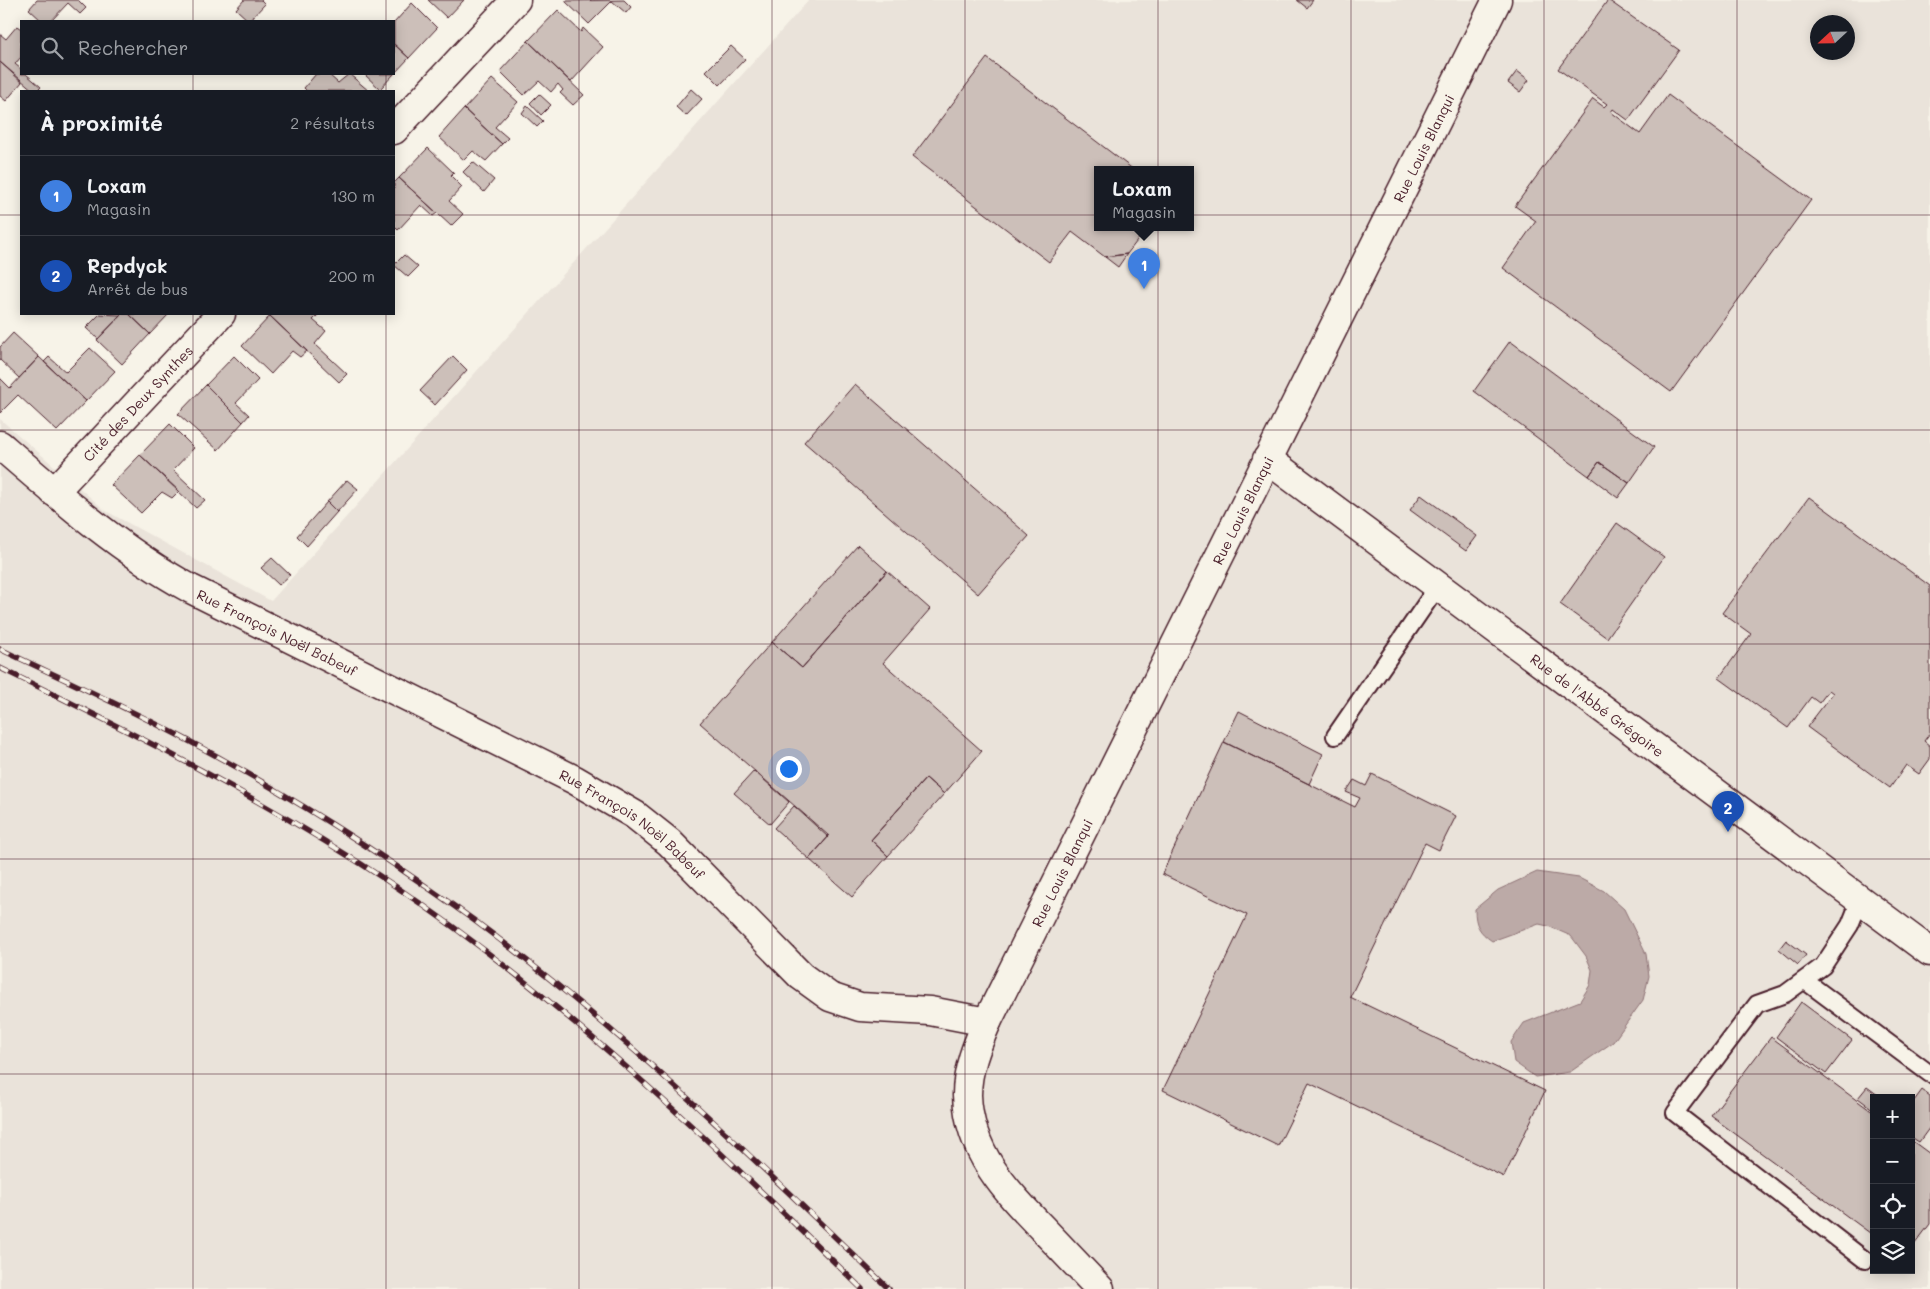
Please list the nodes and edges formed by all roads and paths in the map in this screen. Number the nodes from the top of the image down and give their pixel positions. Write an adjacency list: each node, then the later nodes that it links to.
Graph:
1 (516, 0): 3 (street)
2 (1497, 0): 6 (street, Rue Louis Blanqui)
3 (395, 129)
4 (220, 315): 7 (street, Cité des Deux Synthes)
5 (0, 445): 7 (street, Rue François Noël Babeuf)
6 (1267, 459): 8 (street, Rue de l'Abbé Grégoire); 13 (street, Rue Louis Blanqui)
7 (54, 492): 13 (street, Rue François Noël Babeuf)
8 (1438, 586): 9 (lane); 10 (street, Rue de l'Abbé Grégoire)
9 (1335, 736)
10 (1860, 900): 11 (street, Rue de l'Abbé Grégoire); 12 (lane)
11 (1930, 952)
12 (1804, 980): 14 (lane); 15 (lane)
13 (987, 1022): 16 (street)
14 (1930, 1074)
15 (1864, 1260)
16 (1100, 1289)

